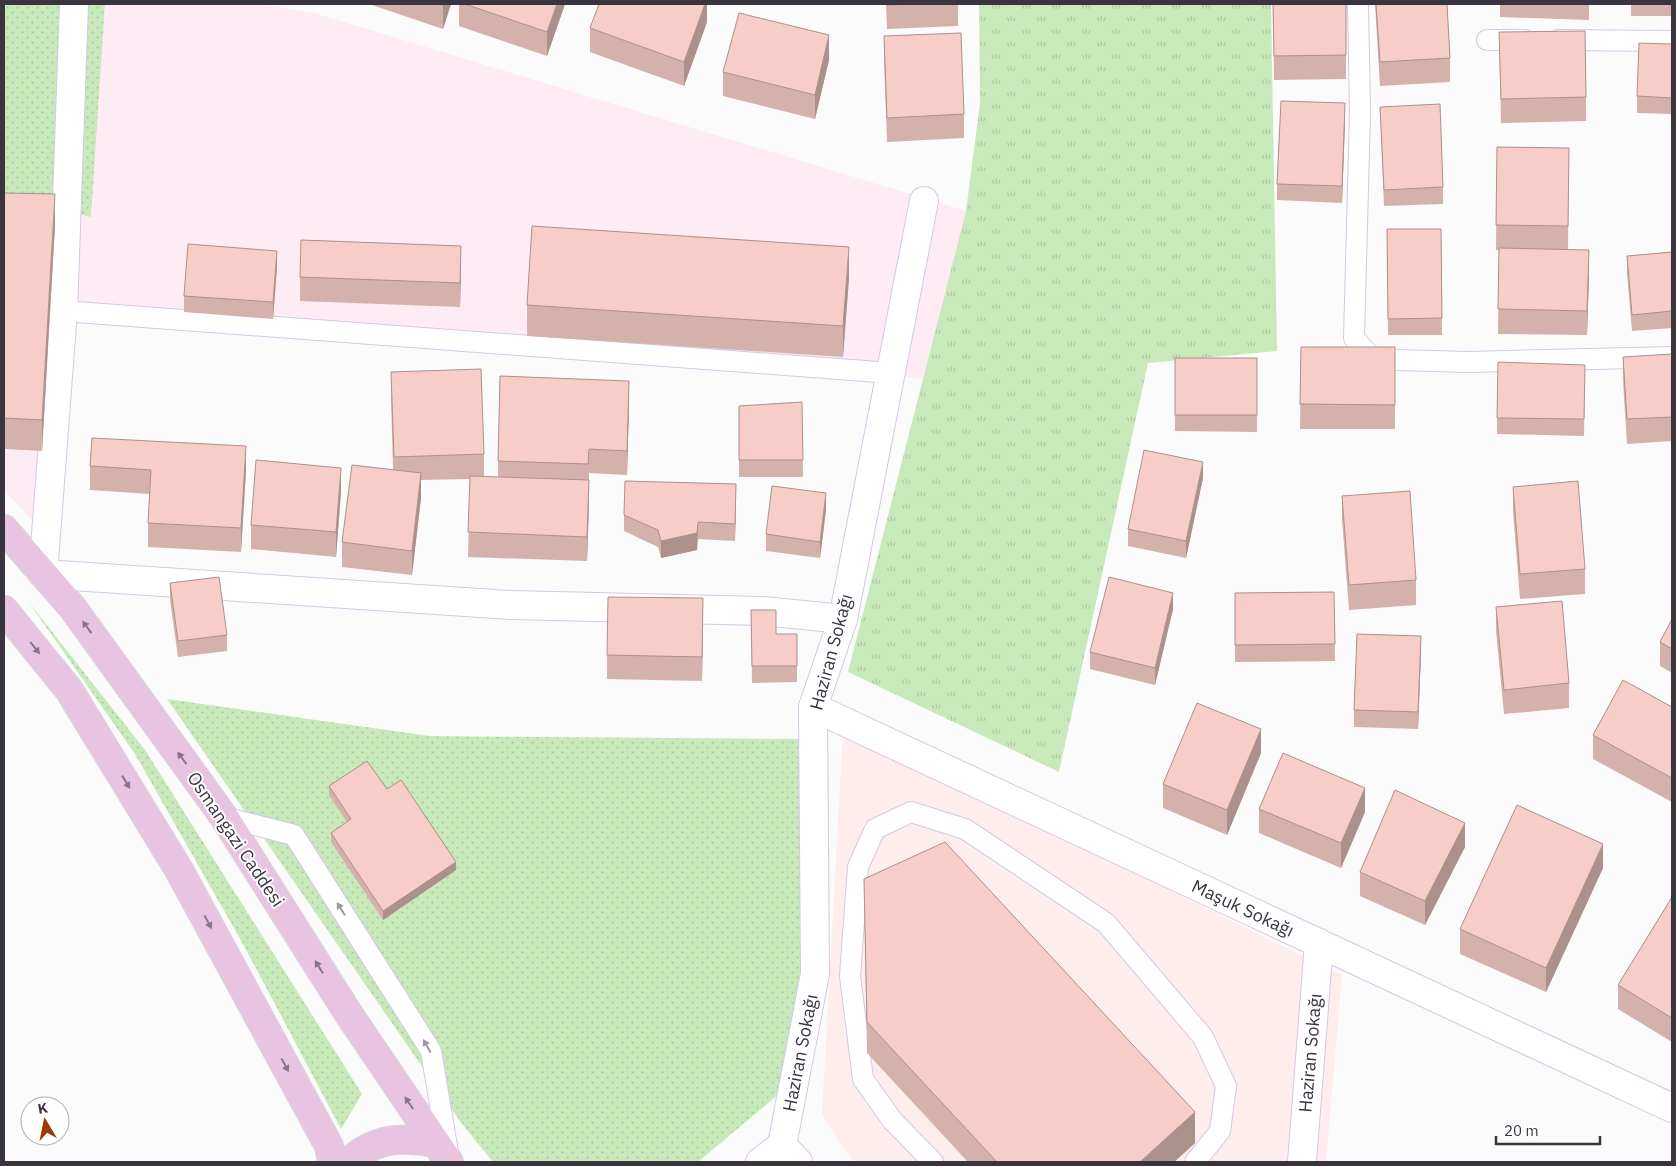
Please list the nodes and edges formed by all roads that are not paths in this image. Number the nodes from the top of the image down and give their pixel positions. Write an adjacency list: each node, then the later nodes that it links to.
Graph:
1 (74, 4): 6 (street)
2 (1358, 4): 7 (lane)
3 (1487, 40): 4 (lane)
4 (1672, 40)
5 (924, 201): 8 (street, Haziran Sokağı)
6 (63, 311): 8 (lane); 10 (street)
7 (1672, 356)
8 (891, 373): 12 (street, Haziran Sokağı)
9 (4, 529): 10 (main road, Osmangazi Caddesi)
10 (43, 574): 12 (street); 14 (main road, Osmangazi Caddesi, one-way to 10)
11 (4, 610): 19 (main road, one-way to 19)
12 (842, 619): 13 (street, Haziran Sokağı)
13 (813, 707): 15 (street, Maşuk Sokağı); 17 (street, Haziran Sokağı)
14 (224, 817): 18 (main road, Osmangazi Caddesi, one-way to 14); 18 (lane, one-way to 14)
15 (1319, 943): 16 (street, Maşuk Sokağı); 24 (street, Haziran Sokağı)
16 (1672, 1108)
17 (790, 1153): 21 (street)
18 (445, 1156): 20 (main road)
19 (332, 1162)
20 (348, 1162)
21 (760, 1162)
22 (934, 1162): 23 (lane)
23 (1195, 1162)
24 (1302, 1162)

